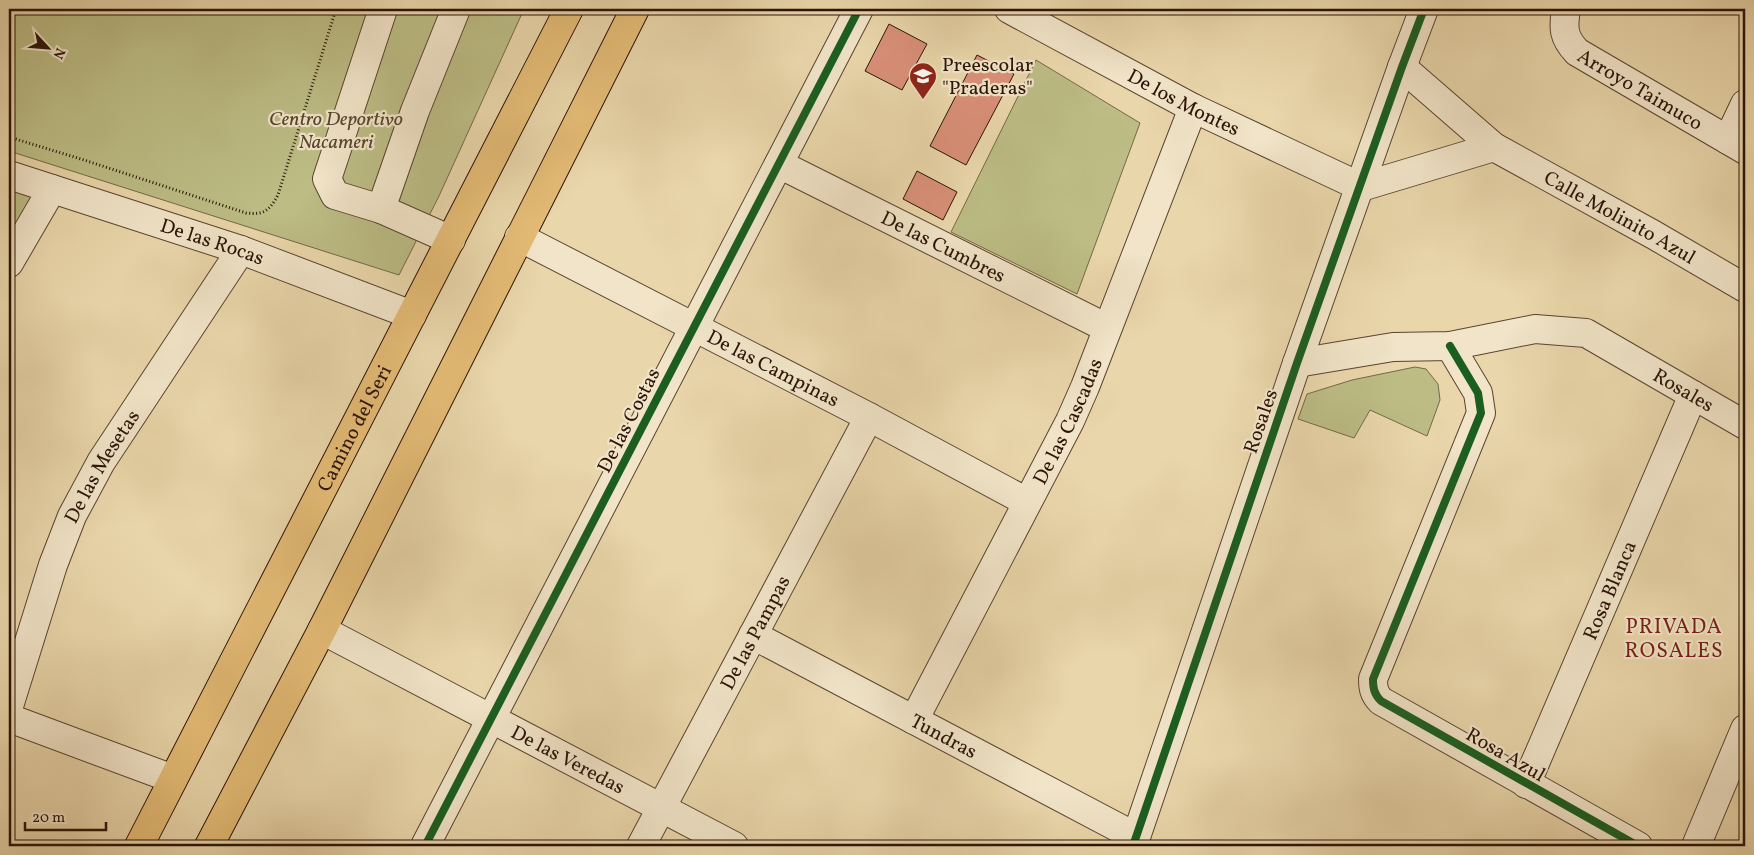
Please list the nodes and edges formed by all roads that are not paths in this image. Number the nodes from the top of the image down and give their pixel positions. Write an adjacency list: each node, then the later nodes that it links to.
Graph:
1 (384, 9): 20 (street)
2 (456, 9): 20 (street)
3 (551, 9): 10 (main road)
4 (569, 9): 10 (main road, Camino del Seri)
5 (635, 9): 21 (main road)
6 (859, 9): 16 (street, De las Costas)
7 (1009, 9): 13 (street, De los Montes)
8 (1424, 9): 11 (street, Rosales)
9 (1566, 9): 14 (street, Arroyo Taimuco)
10 (548, 49): 22 (main road, Camino del Seri)
11 (1402, 67): 15 (street, Calle Molinito Azul); 18 (street, Rosales)
12 (1745, 104): 14 (street)
13 (1193, 108): 18 (street, De los Montes); 28 (street, De las Cascadas)
14 (1736, 145)
15 (1494, 147): 18 (street); 25 (street, Calle Molinito Azul)
16 (779, 164): 27 (street, De las Costas); 28 (street, De las Cumbres)
17 (9, 175): 19 (street, De las Rocas)
18 (1361, 186): 30 (street, Rosales)
19 (52, 189): 23 (street, De las Rocas); 24 (street)
20 (381, 209): 22 (street)
21 (518, 237): 27 (street, De las Campinas); 35 (main road)
22 (450, 240): 26 (main road, Camino del Seri)
23 (242, 250): 26 (street, De las Rocas); 37 (street, De las Mesetas)
24 (9, 263)
25 (1745, 288)
26 (412, 316): 42 (main road, Camino del Seri)
27 (694, 328): 32 (street, De las Campinas); 39 (street, De las Costas)
28 (1107, 328): 34 (street, De las Cascadas)
29 (1450, 346): 30 (street, Rosales); 31 (street, Rosales); 43 (street, Rosa Azul)
30 (1297, 363): 45 (street, Rosales)
31 (1693, 395): 33 (street, Rosales); 43 (street, Rosa Blanca)
32 (869, 417): 34 (street, De las Campinas); 36 (street, De las Pampas)
33 (1745, 424)
34 (1027, 502): 40 (street, De las Cascadas)
35 (322, 630): 39 (street, De las Veredas); 47 (main road)
36 (753, 636): 40 (street, Tundras); 44 (street, De las Pampas)
37 (9, 706)
38 (9, 718): 42 (street)
39 (491, 718): 44 (street, De las Veredas); 48 (street, De las Costas)
40 (914, 720): 45 (street, Tundras)
41 (1745, 729): 52 (street)
42 (173, 779): 46 (main road, Camino del Seri)
43 (1526, 784): 51 (street, Rosa Azul)
44 (662, 808): 49 (street, De las Pampas); 50 (street, De las Veredas)
45 (1134, 841)
46 (139, 846)
47 (208, 846)
48 (425, 846)
49 (641, 846)
50 (734, 846)
51 (1638, 846)
52 (1696, 846)

